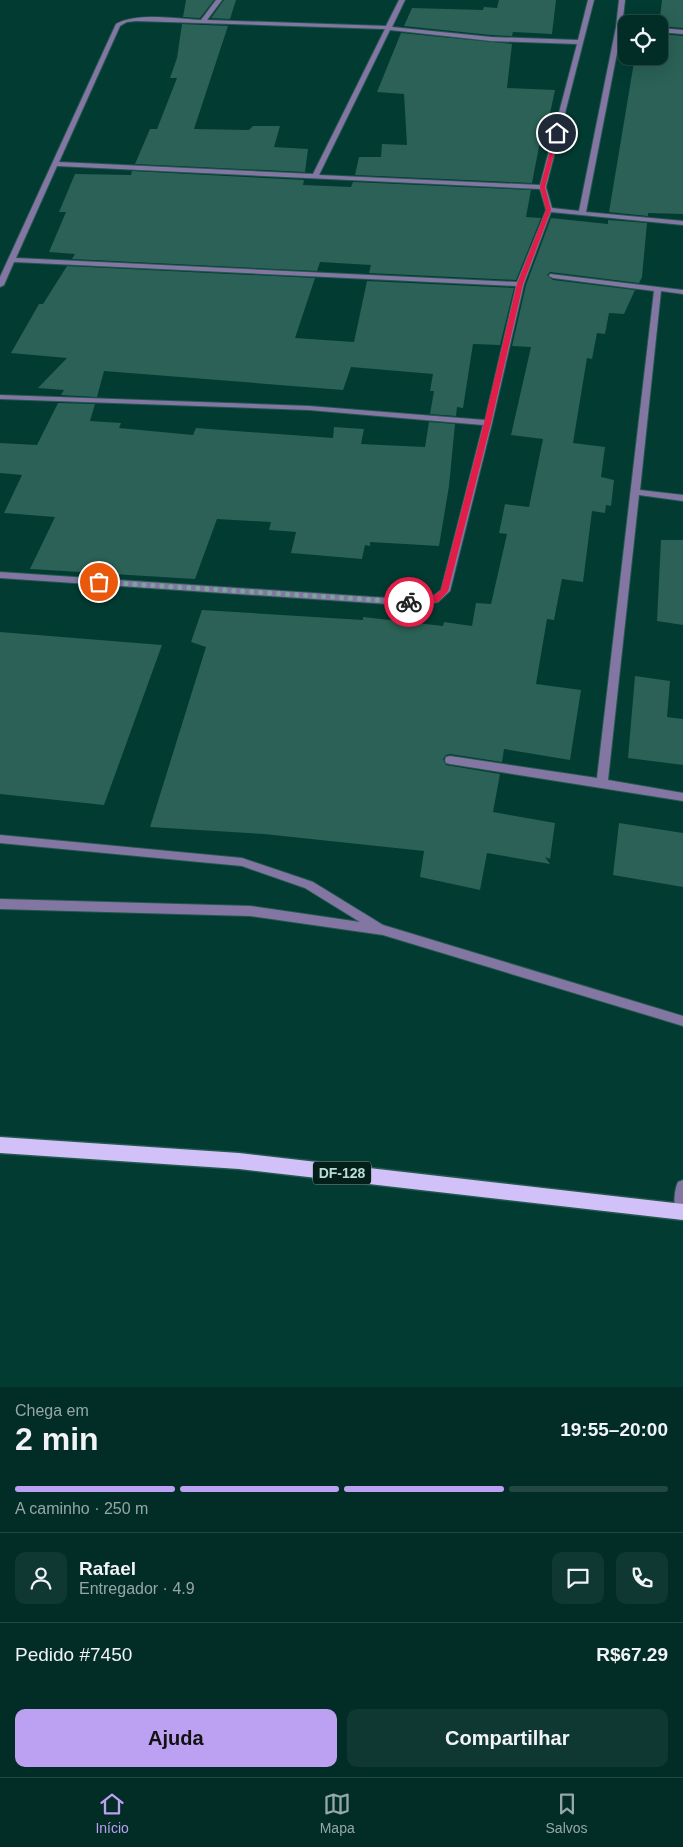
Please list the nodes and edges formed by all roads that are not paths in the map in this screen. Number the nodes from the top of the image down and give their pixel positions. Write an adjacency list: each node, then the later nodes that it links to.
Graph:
1 (219, 0): 6 (street)
2 (402, 0): 7 (street)
3 (591, 0): 10 (street)
4 (622, 0): 5 (street)
5 (623, 15)
6 (203, 21): 7 (street); 12 (street)
7 (389, 28): 10 (street); 13 (street)
8 (668, 31): 9 (street)
9 (683, 32)
10 (581, 42): 14 (street)
11 (618, 50): 16 (street)
12 (54, 164): 13 (street); 18 (street)
13 (315, 177): 14 (street)
14 (543, 187): 15 (street)
15 (549, 210): 16 (street); 20 (street)
16 (582, 214): 17 (street)
17 (683, 223)
18 (12, 260): 20 (street); 21 (street)
19 (553, 276): 22 (street)
20 (520, 284): 25 (street)
21 (0, 286)
22 (658, 289): 23 (street); 26 (street)
23 (683, 292)
24 (0, 397): 25 (street)
25 (488, 423): 28 (street)
26 (635, 492): 27 (street); 30 (street)
27 (683, 498)
28 (0, 575)
29 (450, 760): 30 (street)
30 (602, 783): 31 (street)
31 (683, 797)
32 (0, 839): 34 (street)
33 (0, 904): 34 (street)
34 (383, 930): 35 (street)
35 (683, 1021)
36 (0, 1145): 38 (main road, DF-128 / DF-128)
37 (683, 1186): 38 (street)
38 (682, 1212)

